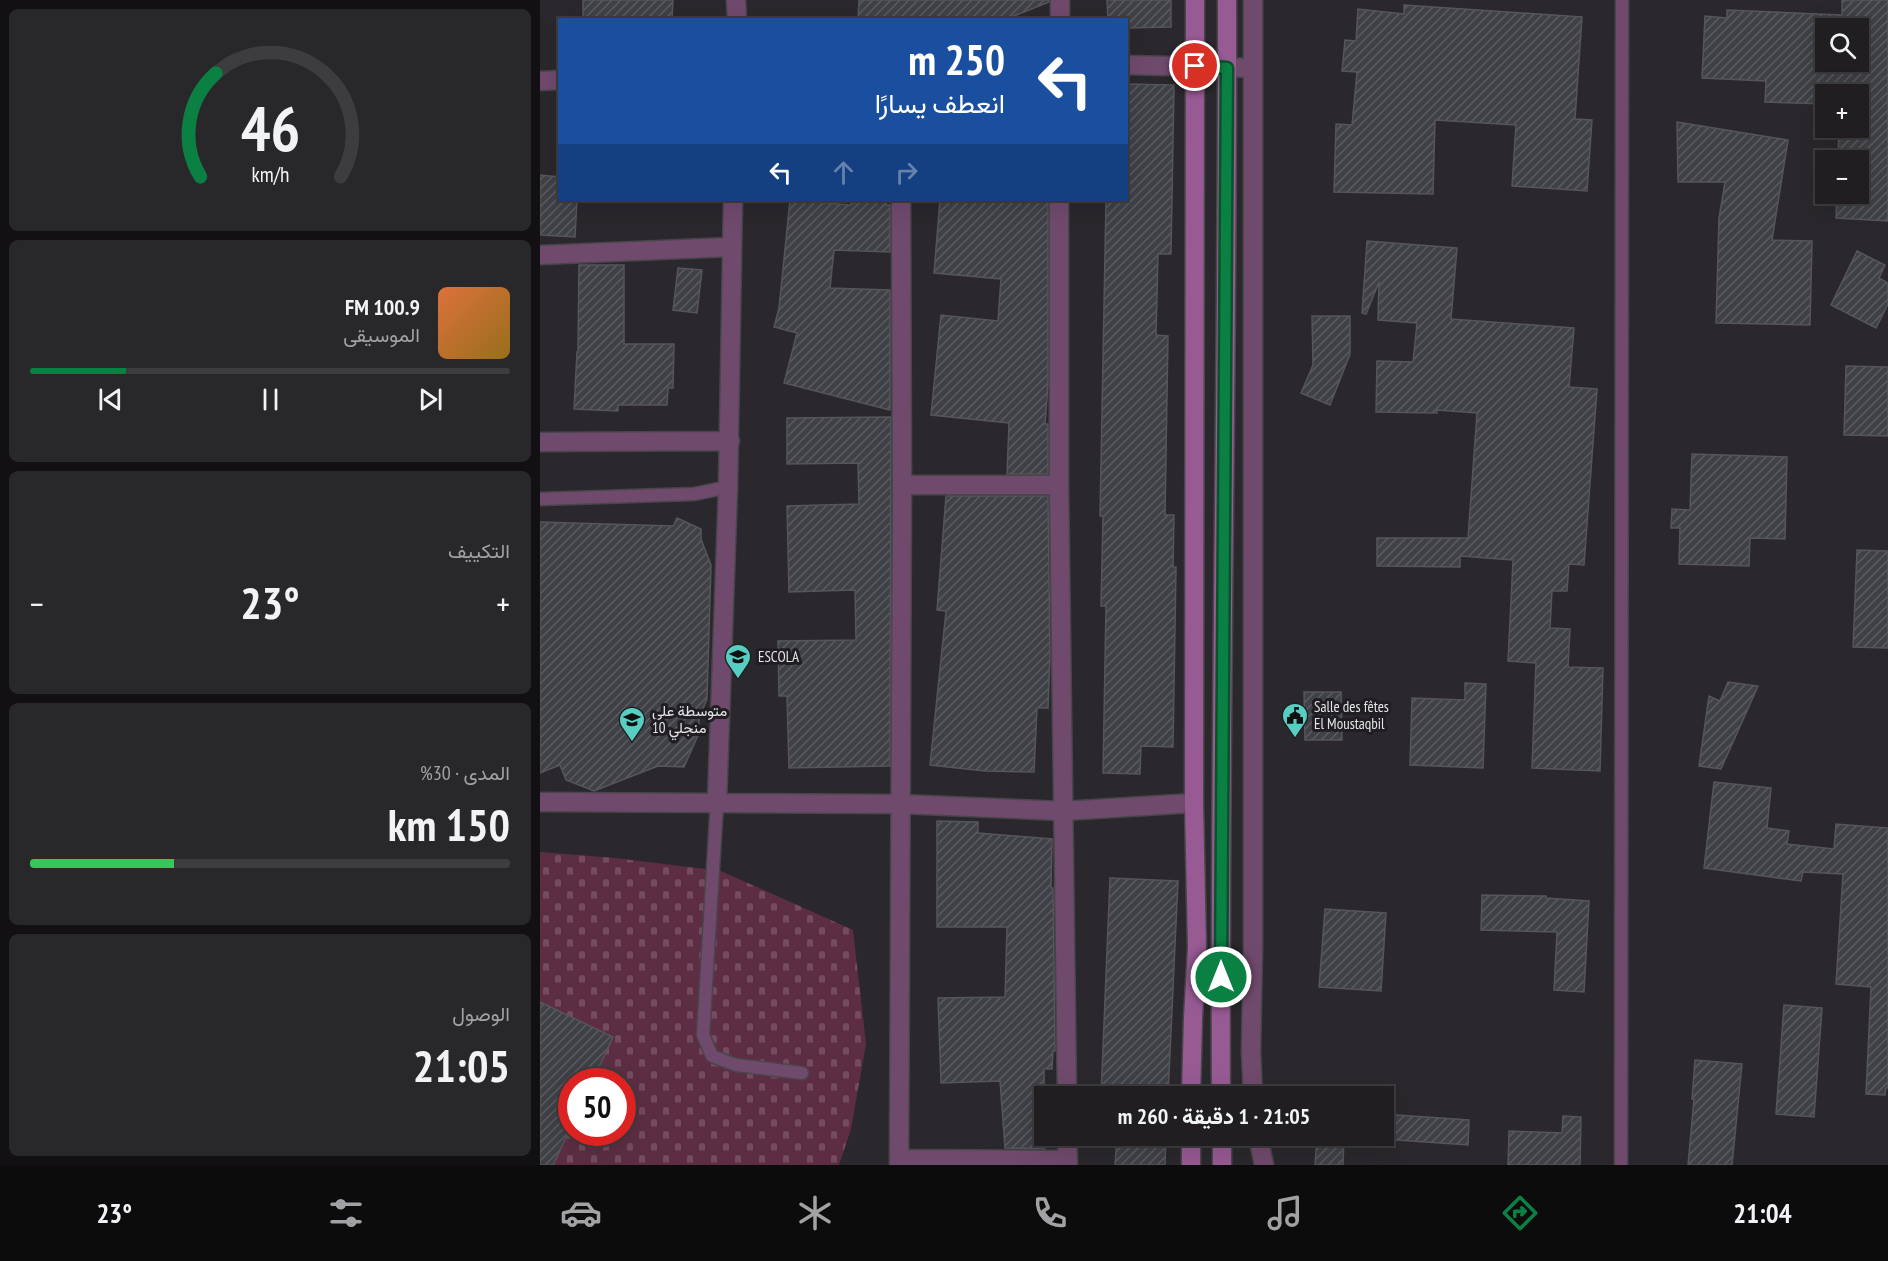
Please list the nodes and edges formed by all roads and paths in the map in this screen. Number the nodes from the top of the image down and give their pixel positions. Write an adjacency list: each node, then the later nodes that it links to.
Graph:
1 (736, 0): 7 (street)
2 (1060, 0): 8 (street)
3 (1195, 0): 10 (main road)
4 (1227, 0): 11 (main road)
5 (1253, 0): 12 (street)
6 (1622, 0): 45 (lane)
7 (737, 18)
8 (1060, 18)
9 (1128, 66): 10 (street)
10 (1195, 66): 11 (street); 28 (main road)
11 (1227, 68): 12 (street); 34 (main road)
12 (1252, 68): 35 (street)
13 (540, 81): 14 (street)
14 (558, 81)
15 (733, 201): 18 (street)
16 (901, 201): 22 (street)
17 (1059, 201): 23 (street)
18 (731, 247): 19 (street); 20 (street)
19 (540, 255)
20 (730, 441): 21 (street); 24 (street)
21 (540, 442)
22 (902, 485): 23 (street); 29 (street)
23 (1059, 485): 30 (street)
24 (728, 487): 25 (lane); 27 (street)
25 (540, 499)
26 (540, 802): 27 (street)
27 (717, 802): 29 (street); 31 (lane)
28 (1194, 803): 30 (street); 33 (main road)
29 (900, 804): 30 (street); 40 (street)
30 (1063, 811): 32 (street)
31 (802, 1073)
32 (1067, 1086)
33 (1191, 1086)
34 (1221, 1086)
35 (1253, 1086)
36 (1067, 1146): 41 (street)
37 (1191, 1146): 42 (main road)
38 (1222, 1146): 43 (main road)
39 (1260, 1146): 44 (street)
40 (899, 1162): 41 (street)
41 (1068, 1162)
42 (1191, 1165)
43 (1222, 1165)
44 (1264, 1165)
45 (1621, 1165)

